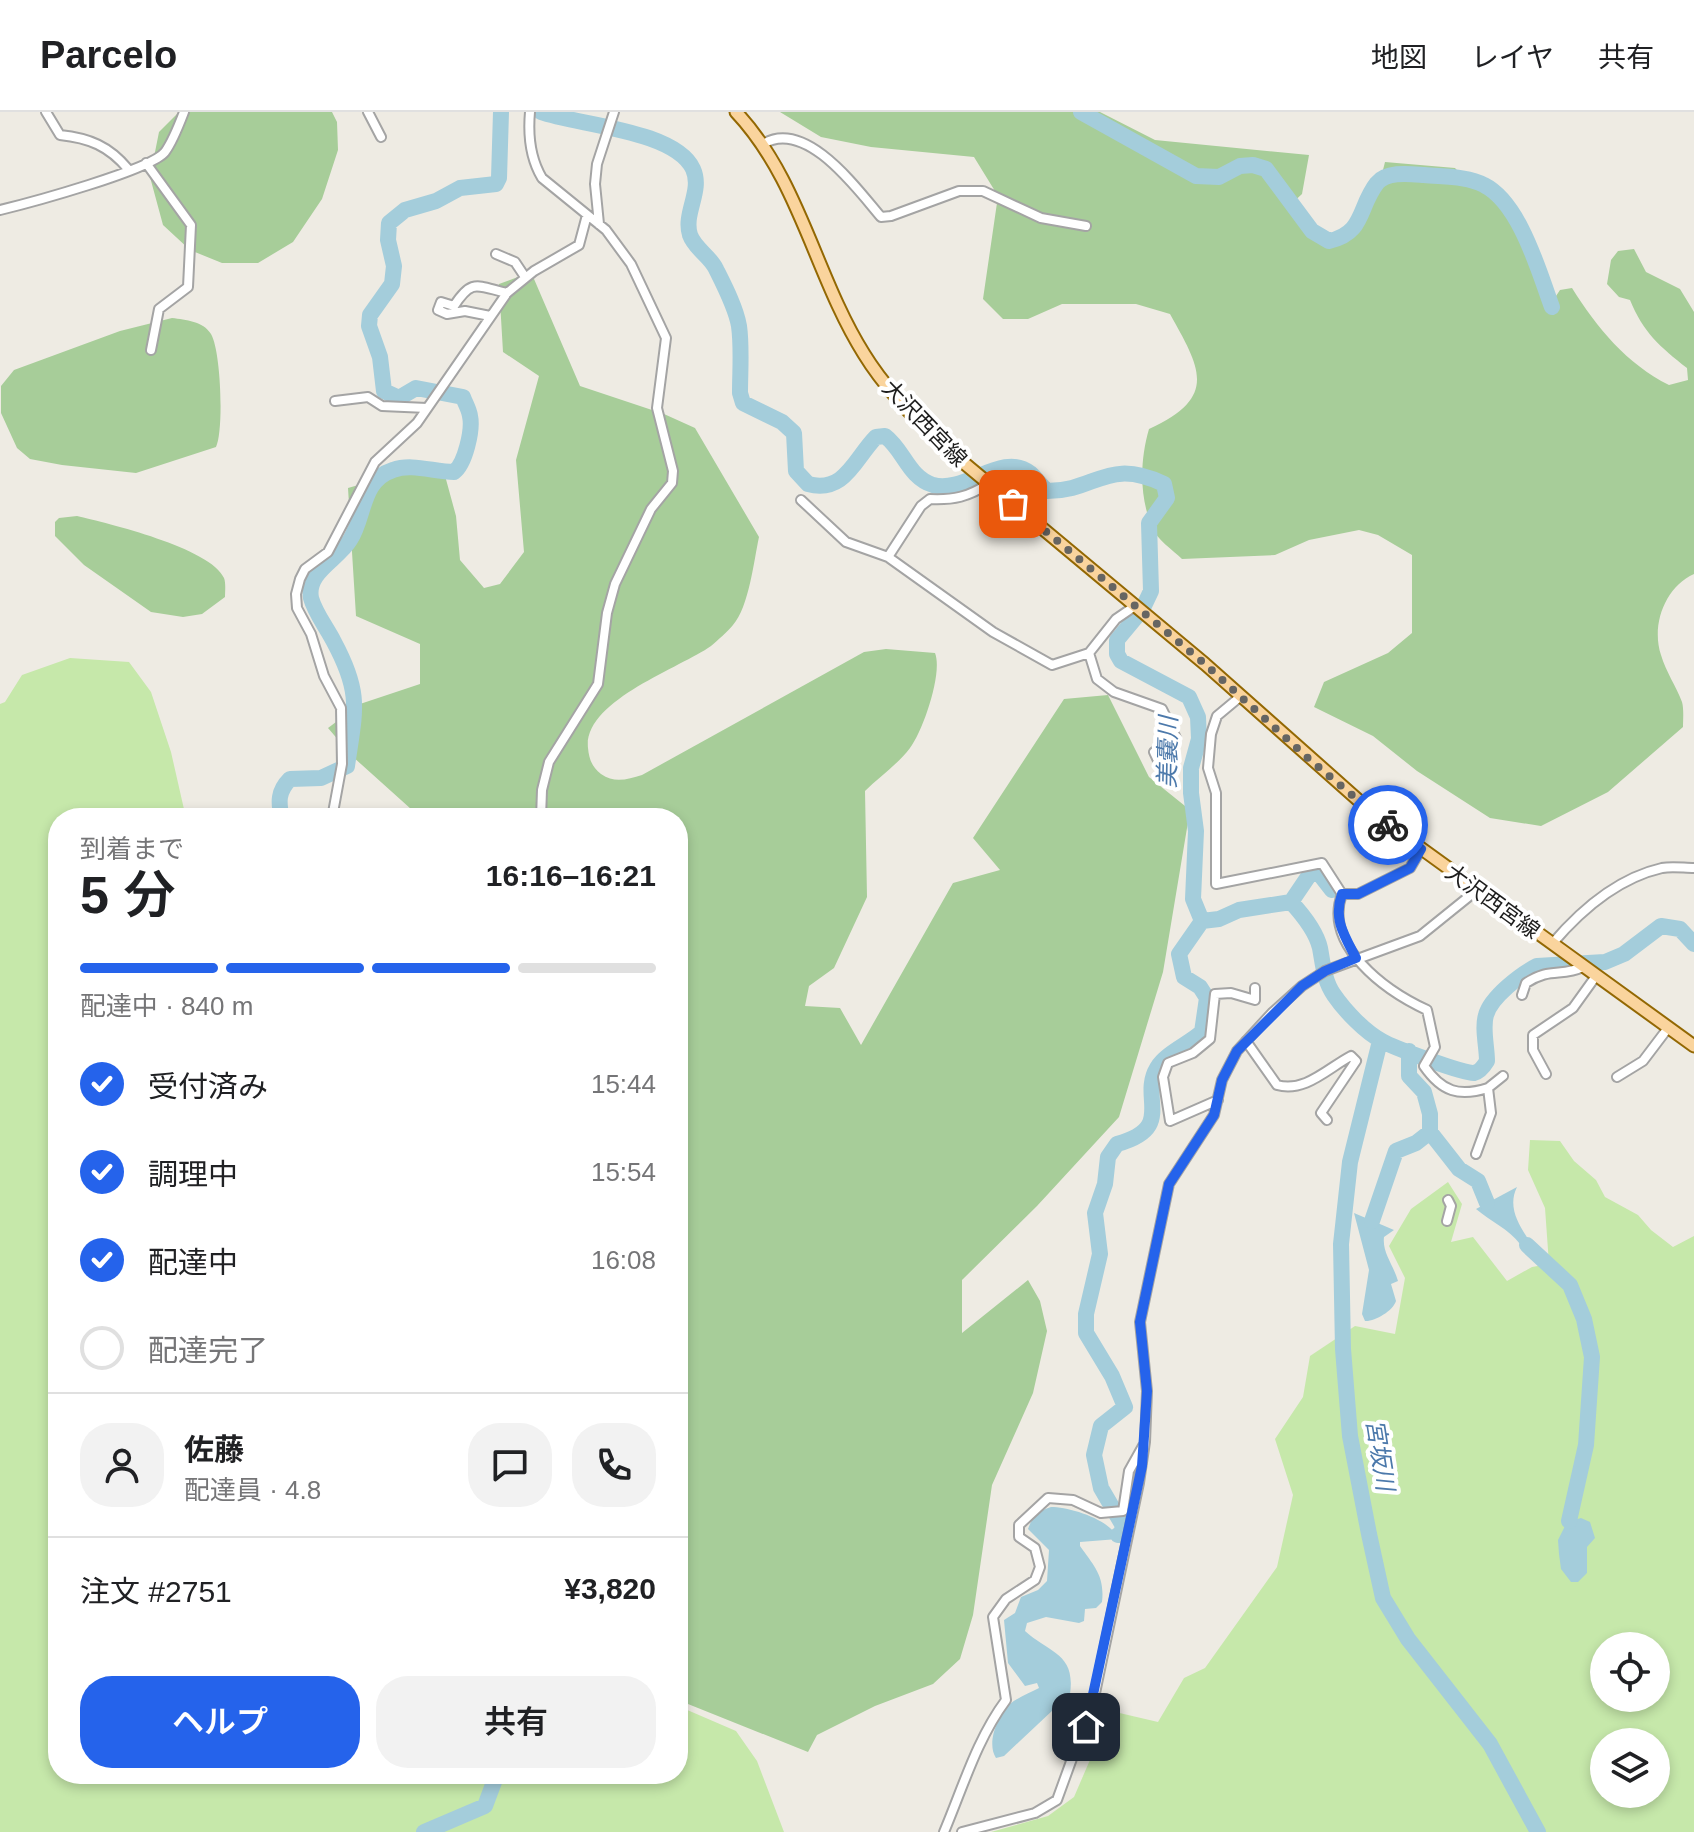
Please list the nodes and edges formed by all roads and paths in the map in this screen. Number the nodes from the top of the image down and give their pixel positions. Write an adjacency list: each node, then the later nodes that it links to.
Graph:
1 (46, 112): 10 (street)
2 (184, 112): 9 (street)
3 (368, 112): 7 (street)
4 (530, 112): 12 (street)
5 (614, 112): 13 (street)
6 (736, 112): 8 (main road, 大沢西宮線)
7 (381, 137)
8 (763, 144): 14 (street); 22 (main road, 大沢西宮線)
9 (146, 163): 10 (street); 19 (street)
10 (128, 169): 11 (street)
11 (0, 210)
12 (587, 215): 13 (street); 16 (street)
13 (599, 225): 30 (street)
14 (1086, 226)
15 (496, 254): 16 (street)
16 (525, 277): 17 (street)
17 (507, 293): 18 (street); 18 (street)
18 (490, 316): 21 (street)
19 (151, 350)
20 (335, 401): 21 (street)
21 (427, 408): 29 (street)
22 (987, 483): 24 (street); 25 (main road, 大沢西宮線)
23 (801, 500): 24 (street)
24 (888, 557): 26 (street)
25 (1140, 609): 26 (street); 27 (main road, 大沢西宮線)
26 (1089, 653): 28 (street)
27 (1241, 696): 31 (main road, 大沢西宮線); 34 (street)
28 (1154, 752)
29 (334, 808)
30 (541, 808)
31 (1421, 849): 33 (main road, 大沢西宮線); 34 (street)
32 (1694, 868): 35 (street)
33 (1477, 890): 35 (main road, 大沢西宮線); 36 (street)
34 (1342, 894): 36 (street)
35 (1552, 944): 37 (main road, 大沢西宮線)
36 (1356, 958): 42 (street); 47 (street)
37 (1583, 967): 38 (main road, 大沢西宮線); 40 (street)
38 (1596, 976): 41 (main road, 大沢西宮線); 44 (street)
39 (1255, 988): 48 (street)
40 (1522, 995)
41 (1668, 1028): 43 (main road, 大沢西宮線); 46 (street)
42 (1246, 1041): 48 (street); 49 (street)
43 (1694, 1046)
44 (1546, 1074)
45 (1503, 1076): 47 (street)
46 (1617, 1077)
47 (1488, 1088): 50 (street)
48 (1218, 1100): 53 (street)
49 (1327, 1120)
50 (1476, 1154)
51 (1448, 1200): 52 (street)
52 (1447, 1221)
53 (1145, 1442): 54 (street); 55 (street)
54 (944, 1832)
55 (962, 1832)

